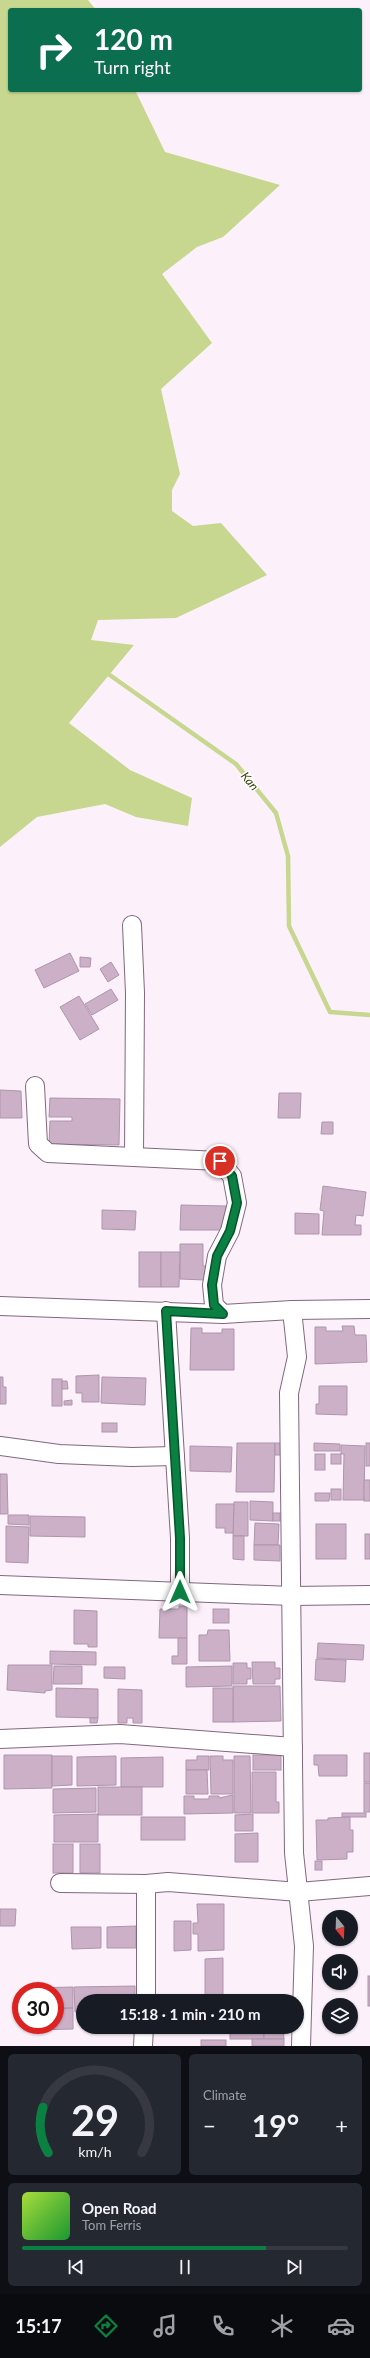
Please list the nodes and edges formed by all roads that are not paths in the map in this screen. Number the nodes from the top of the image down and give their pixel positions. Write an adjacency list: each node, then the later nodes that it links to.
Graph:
1 (132, 924): 3 (street)
2 (35, 1086): 3 (street)
3 (134, 1156): 8 (street)
4 (0, 1306): 7 (street)
5 (370, 1309): 6 (street)
6 (292, 1310): 8 (street); 14 (street)
7 (166, 1311): 8 (street); 10 (street)
8 (223, 1314)
9 (0, 1446): 10 (street)
10 (175, 1456): 12 (street)
11 (0, 1585): 12 (street)
12 (180, 1592): 14 (street)
13 (370, 1595): 14 (street)
14 (292, 1596): 16 (street)
15 (0, 1739): 16 (street)
16 (293, 1747): 20 (street)
17 (60, 1883): 18 (street)
18 (146, 1884): 20 (street); 21 (street)
19 (370, 1886): 20 (street)
20 (299, 1892): 24 (street)
21 (146, 1994)
22 (144, 2034): 23 (street)
23 (143, 2046)
24 (301, 2046)

